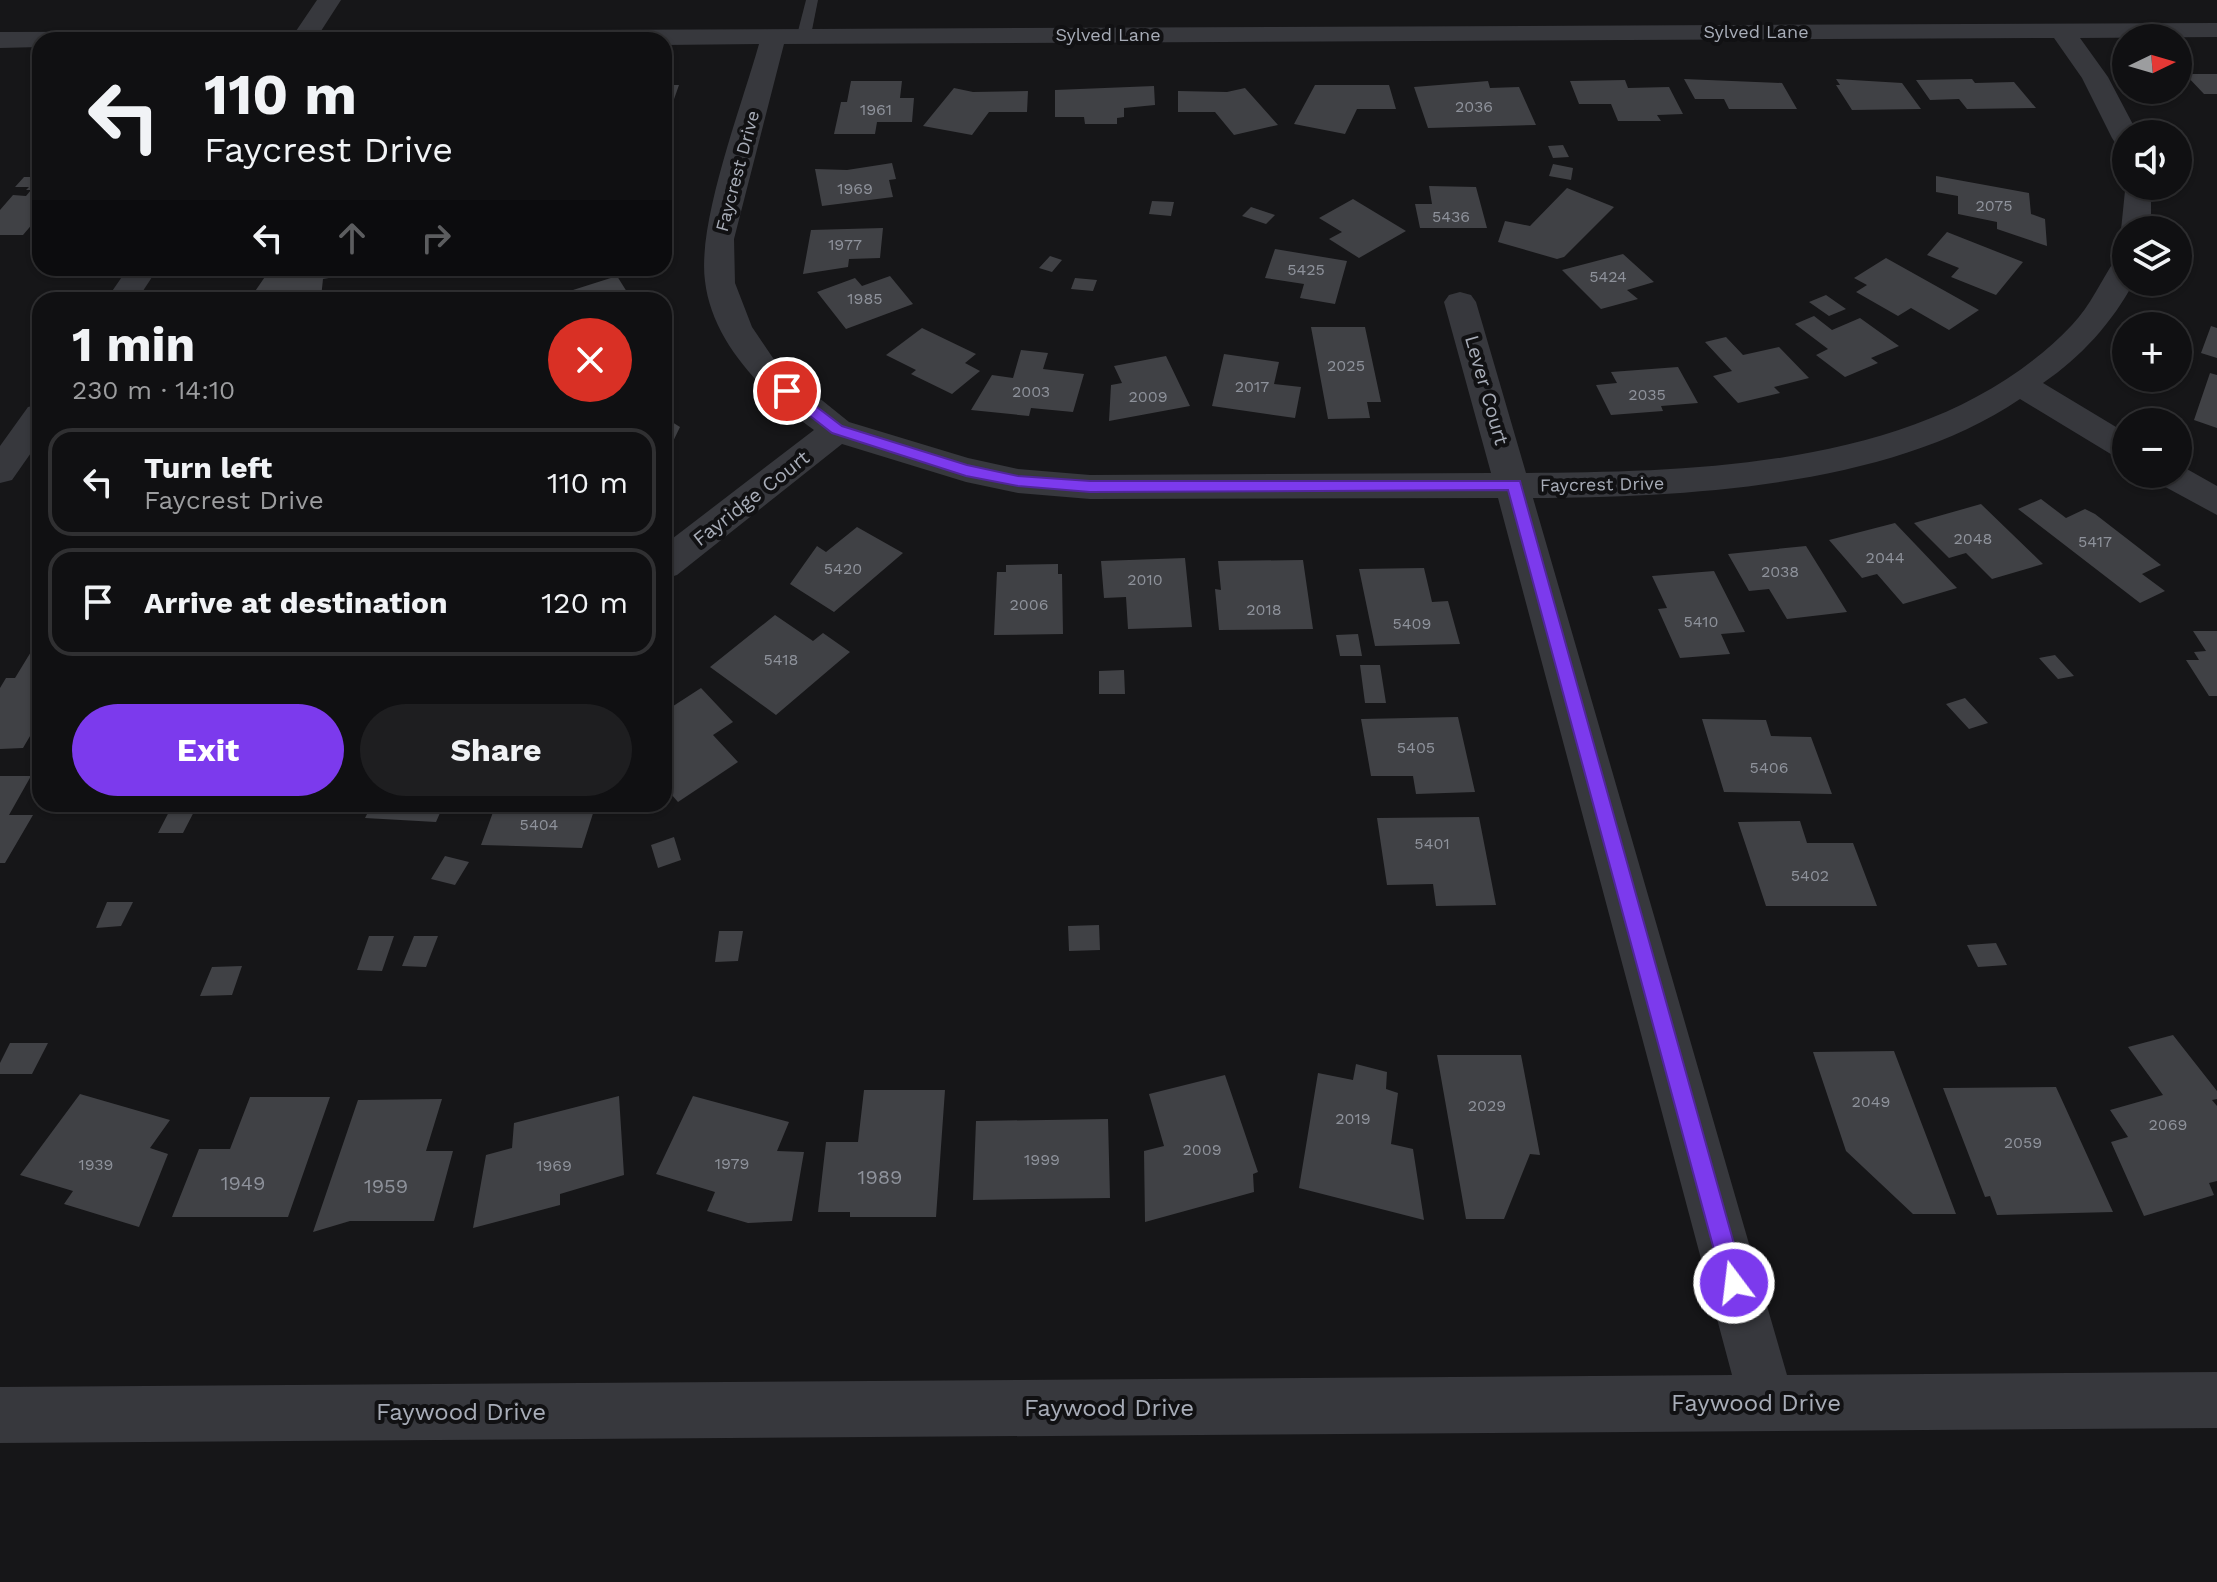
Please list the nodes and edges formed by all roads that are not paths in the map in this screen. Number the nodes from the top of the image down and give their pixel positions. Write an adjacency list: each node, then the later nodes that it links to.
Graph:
1 (329, 0): 5 (street)
2 (812, 0): 6 (lane)
3 (2061, 30): 4 (street, Sylved Lane); 6 (street, Sylved Lane); 10 (street)
4 (2217, 30)
5 (307, 32)
6 (789, 35): 7 (street, Sylved Lane); 15 (street, Faycrest Drive)
7 (672, 36)
8 (0, 40): 9 (street, Sylved Lane)
9 (32, 40)
10 (2117, 120)
11 (2112, 293): 13 (street, Faycrest Drive)
12 (1460, 302): 18 (street, Lever Court)
13 (2021, 385): 16 (street); 18 (street, Faycrest Drive)
14 (32, 426): 17 (street)
15 (837, 430): 18 (street, Faycrest Drive); 21 (street, Fayridge Court)
16 (2112, 440)
17 (0, 471)
18 (1515, 485): 23 (street, Lever Court)
19 (2192, 487): 20 (street)
20 (2217, 502)
21 (672, 559)
22 (2217, 1400): 23 (street, Faywood Drive)
23 (1767, 1403): 24 (street, Faywood Drive)
24 (0, 1415)

